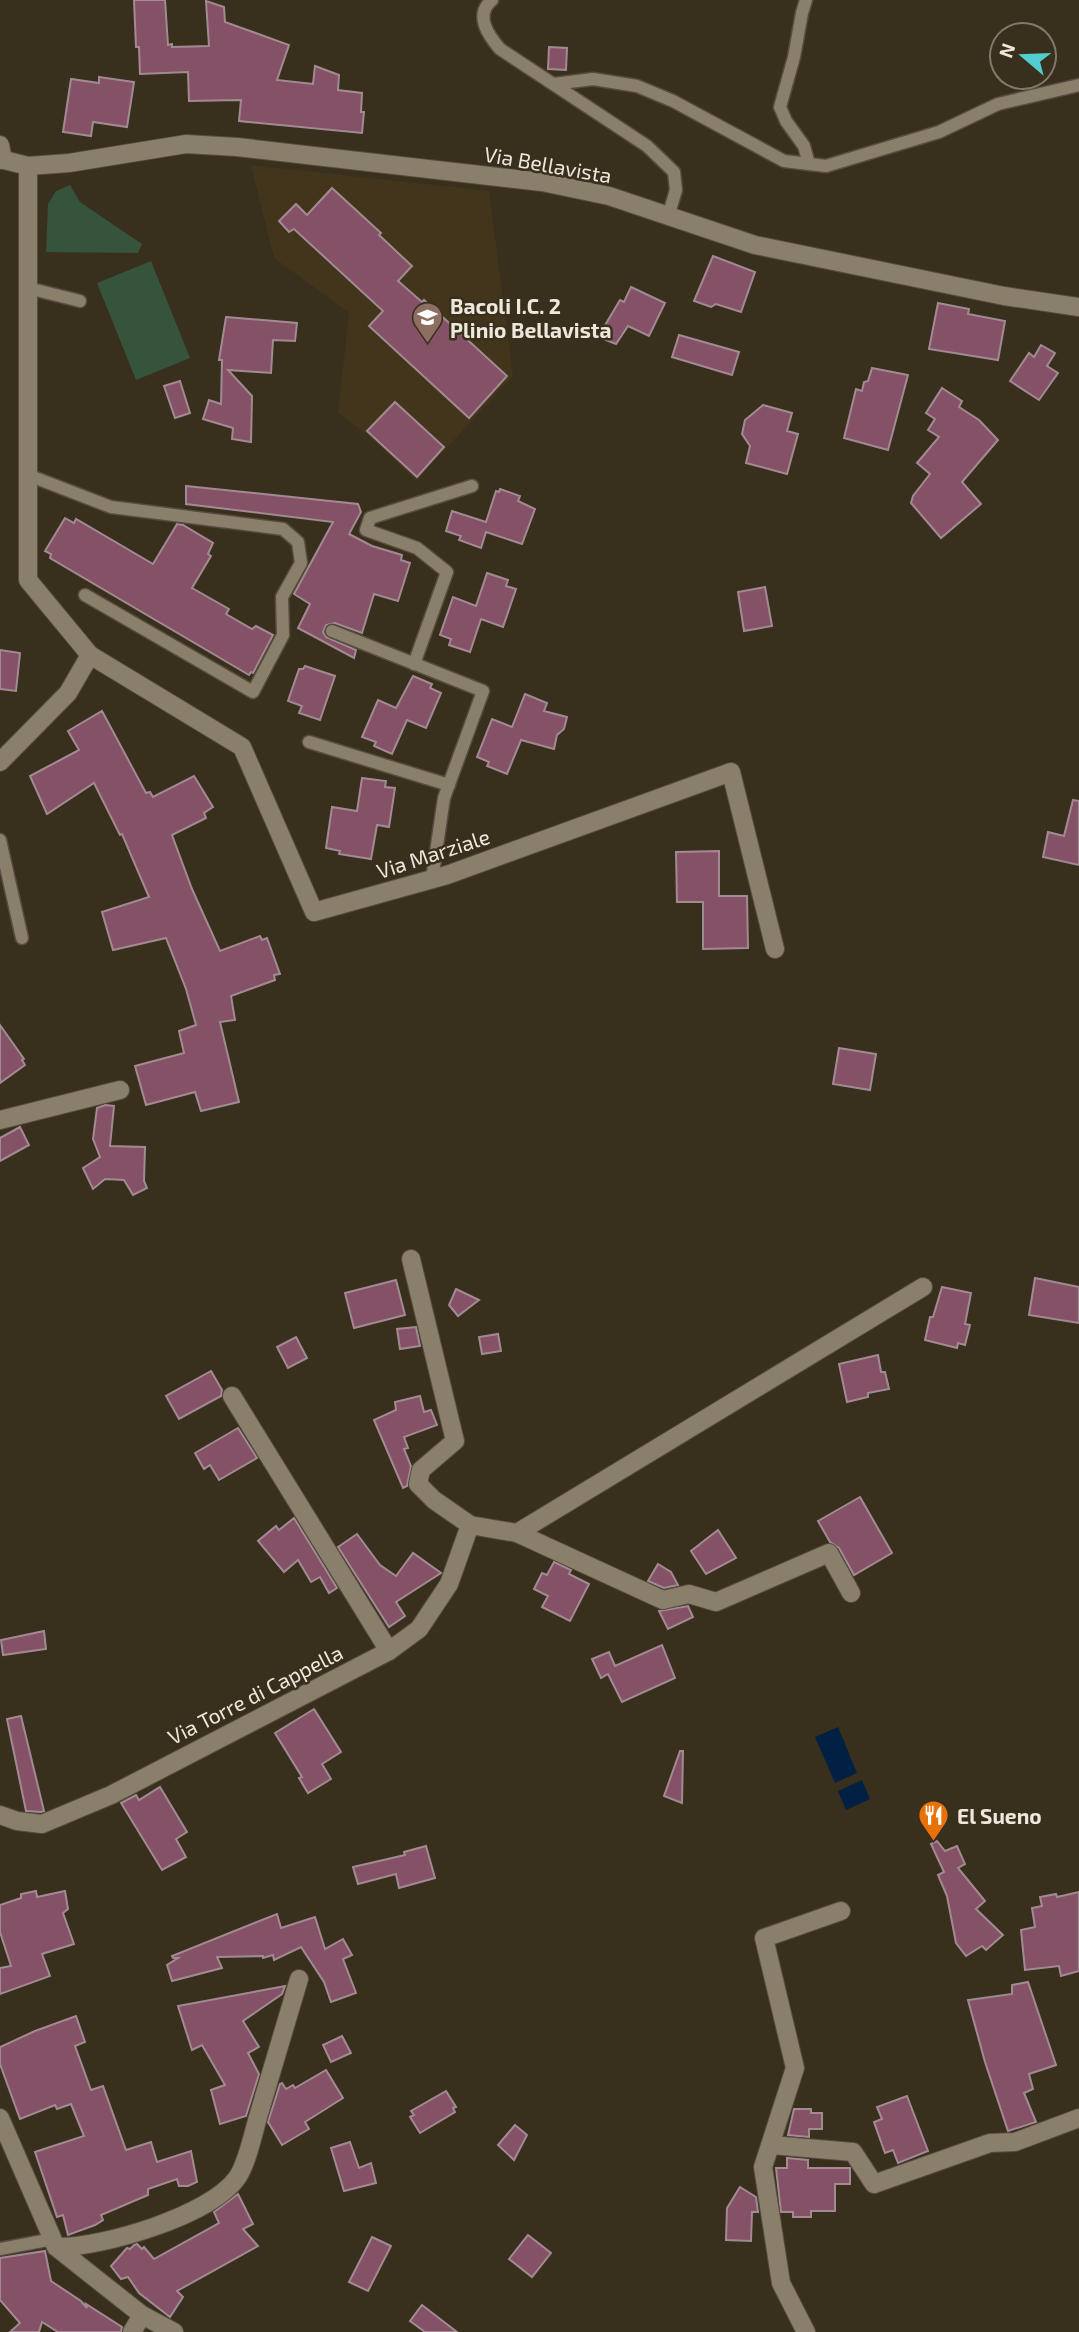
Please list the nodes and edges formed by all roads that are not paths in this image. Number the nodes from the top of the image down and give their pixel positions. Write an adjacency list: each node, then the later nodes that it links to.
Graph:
1 (492, 0): 3 (lane)
2 (806, 0): 6 (lane)
3 (554, 84): 6 (lane); 8 (lane)
4 (1079, 85): 6 (lane)
5 (1, 155): 7 (street, Via Bellavista)
6 (808, 164)
7 (28, 166): 8 (street, Via Bellavista); 9 (street, Via Marziale)
8 (668, 217): 11 (street, Via Bellavista)
9 (28, 288): 10 (lane); 12 (street, Via Marziale)
10 (80, 301)
11 (1079, 307)
12 (28, 475): 14 (lane); 16 (street, Via Marziale)
13 (472, 486): 17 (lane)
14 (85, 595)
15 (332, 631): 17 (lane)
16 (90, 656): 19 (street); 22 (street, Via Marziale)
17 (414, 664): 20 (lane)
18 (309, 742): 20 (lane)
19 (0, 762)
20 (449, 785): 22 (lane)
21 (0, 840): 23 (lane)
22 (432, 879): 24 (street, Via Marziale)
23 (22, 938)
24 (775, 949)
25 (120, 1090): 26 (street)
26 (0, 1120)
27 (411, 1259): 30 (street)
28 (923, 1287): 31 (street)
29 (232, 1396): 33 (street)
30 (470, 1525): 31 (street); 33 (street, Via Torre di Cappella)
31 (517, 1533): 32 (street)
32 (851, 1593)
33 (389, 1651): 34 (street, Via Torre di Cappella)
34 (0, 1815)
35 (841, 1911): 39 (street)
36 (299, 1979): 40 (street)
37 (0, 2118): 40 (street)
38 (1079, 2118): 39 (street)
39 (771, 2145): 45 (street)
40 (55, 2243): 41 (lane); 42 (street)
41 (0, 2249)
42 (142, 2315): 43 (street); 44 (street)
43 (132, 2332)
44 (174, 2332)
45 (806, 2332)

